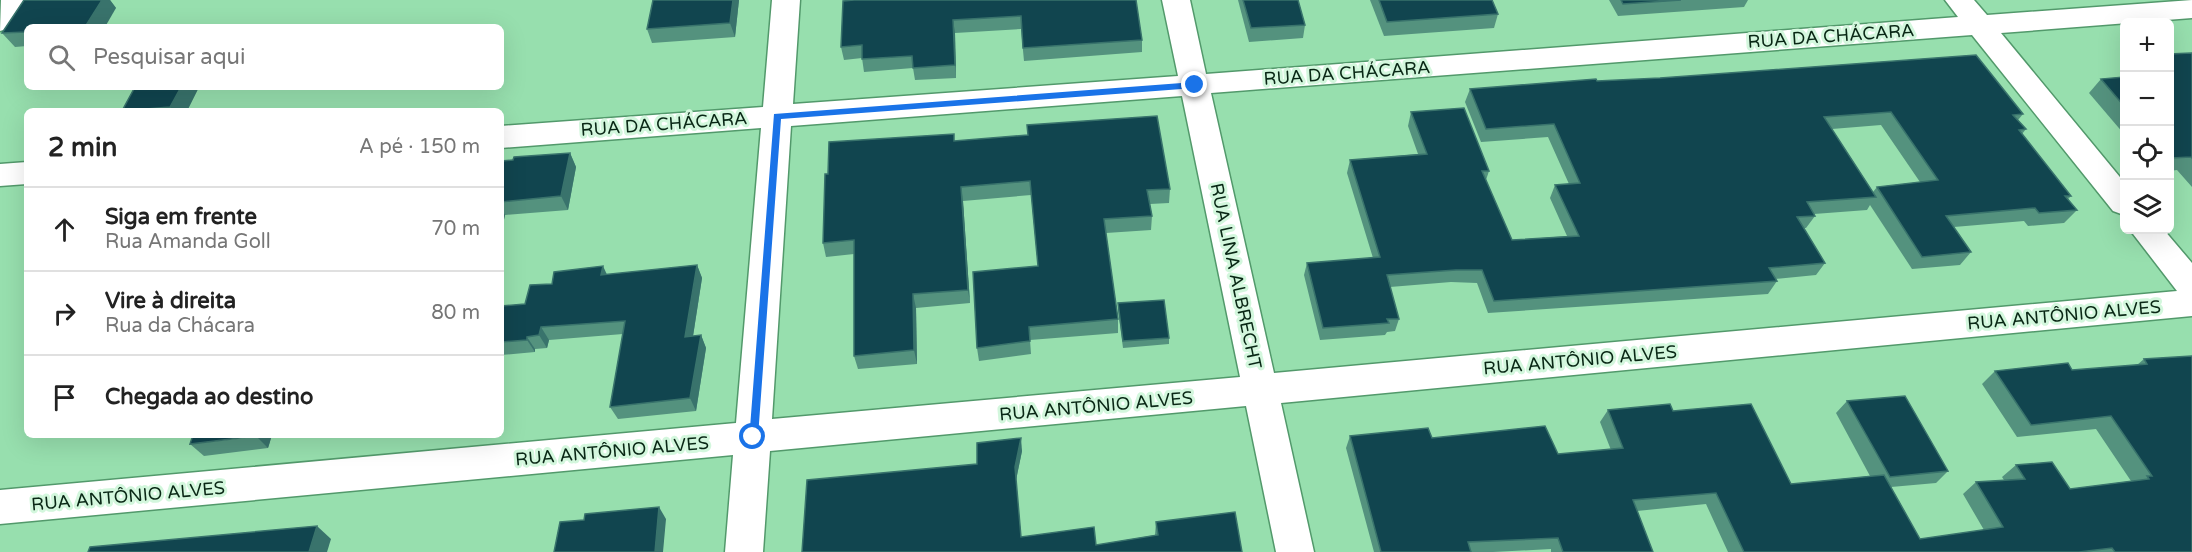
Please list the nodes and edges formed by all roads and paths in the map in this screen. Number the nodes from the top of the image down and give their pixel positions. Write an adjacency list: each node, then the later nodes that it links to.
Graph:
1 (15, 0): 6 (street)
2 (786, 0): 9 (street)
3 (1176, 0): 8 (street, RUA LINA ALBRECHT)
4 (1959, 0): 7 (street)
5 (2192, 9): 7 (street, RUA DA CHÁCARA)
6 (0, 22)
7 (1979, 25): 8 (street, RUA DA CHÁCARA); 13 (street)
8 (1195, 85): 9 (street, RUA DA CHÁCARA); 17 (street, RUA LINA ALBRECHT)
9 (777, 116): 10 (street, RUA DA CHÁCARA); 18 (street)
10 (504, 137)
11 (24, 172): 12 (street)
12 (0, 175)
13 (2120, 198)
14 (2149, 234): 15 (street)
15 (2192, 286)
16 (2192, 303): 17 (street, RUA ANTÔNIO ALVES)
17 (1260, 390): 18 (street, RUA ANTÔNIO ALVES); 21 (street, RUA LINA ALBRECHT)
18 (753, 437): 19 (street, RUA ANTÔNIO ALVES); 20 (street)
19 (0, 507)
20 (744, 552)
21 (1295, 552)

